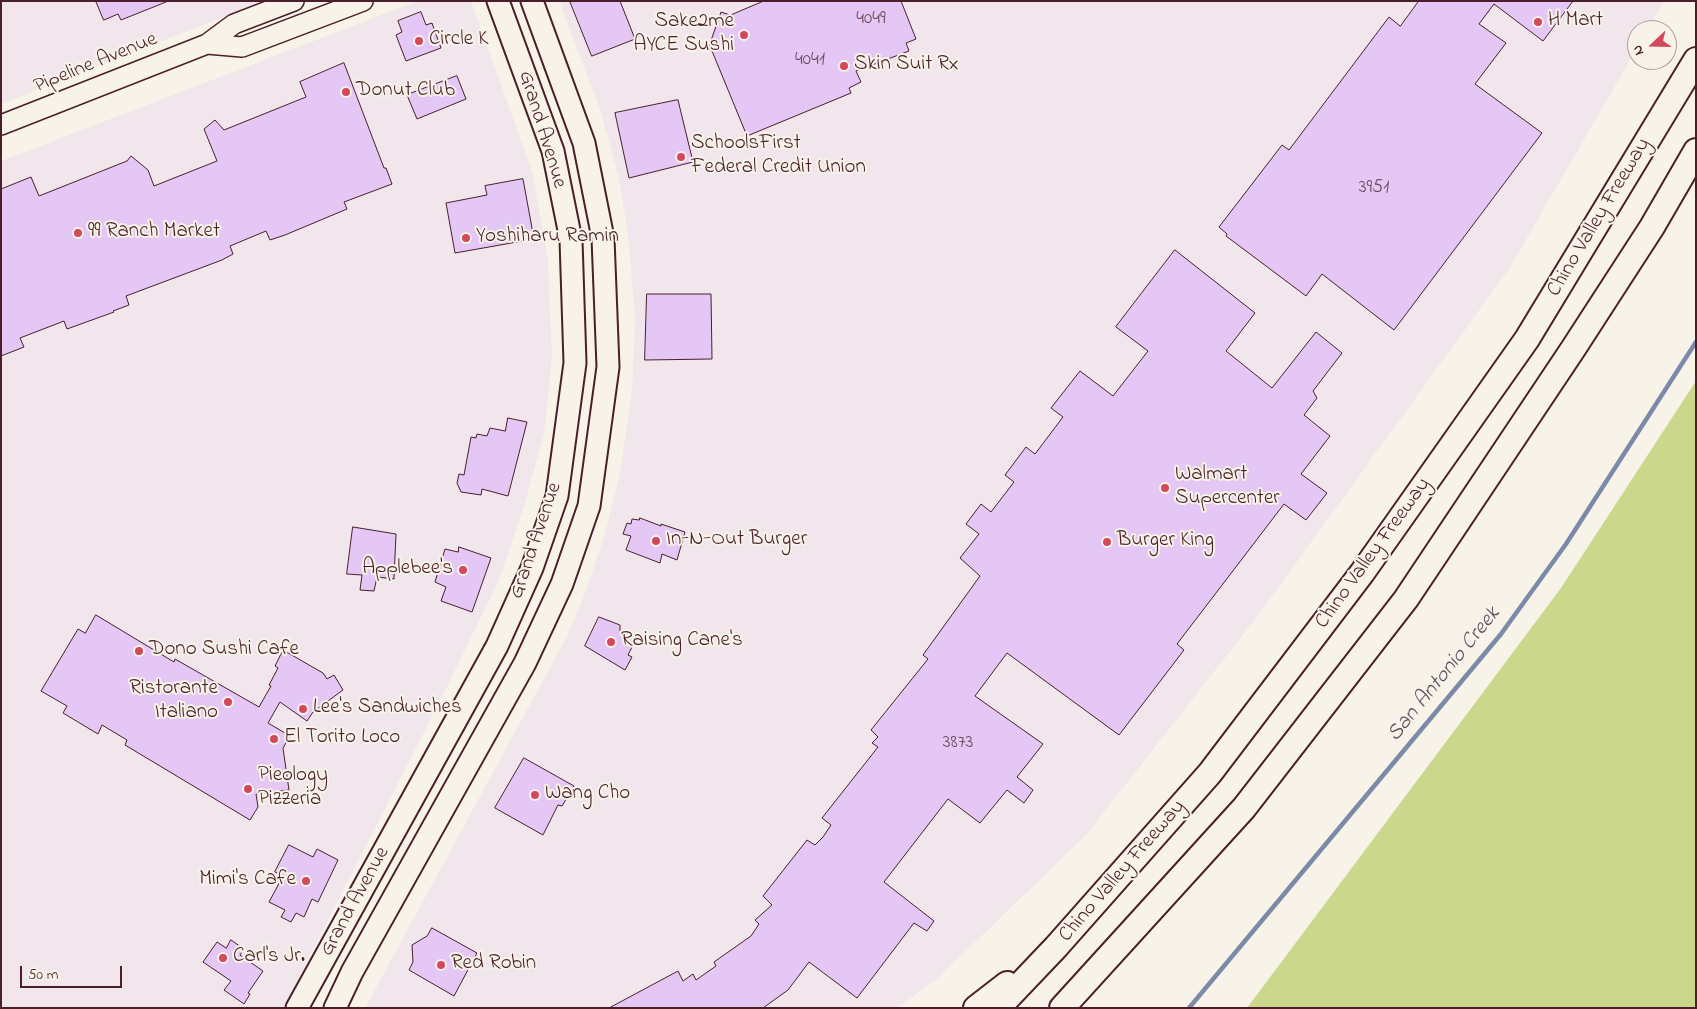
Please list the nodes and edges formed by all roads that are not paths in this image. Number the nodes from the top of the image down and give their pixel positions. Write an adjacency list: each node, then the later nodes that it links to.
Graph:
1 (294, 1): 5 (main road, Pipeline Avenue)
2 (363, 1): 5 (main road, Pipeline Avenue)
3 (498, 1): 10 (main road, Grand Avenue)
4 (532, 1): 11 (main road, Grand Avenue)
5 (207, 44): 7 (main road, Pipeline Avenue)
6 (1696, 60): 9 (highway, Chino Valley Freeway)
7 (1, 125)
8 (1696, 151): 14 (highway, Chino Valley Freeway)
9 (1056, 947): 12 (highway); 13 (highway, Chino Valley Freeway)
10 (297, 1008)
11 (335, 1008)
12 (976, 1008)
13 (998, 1008)
14 (1062, 1008)

